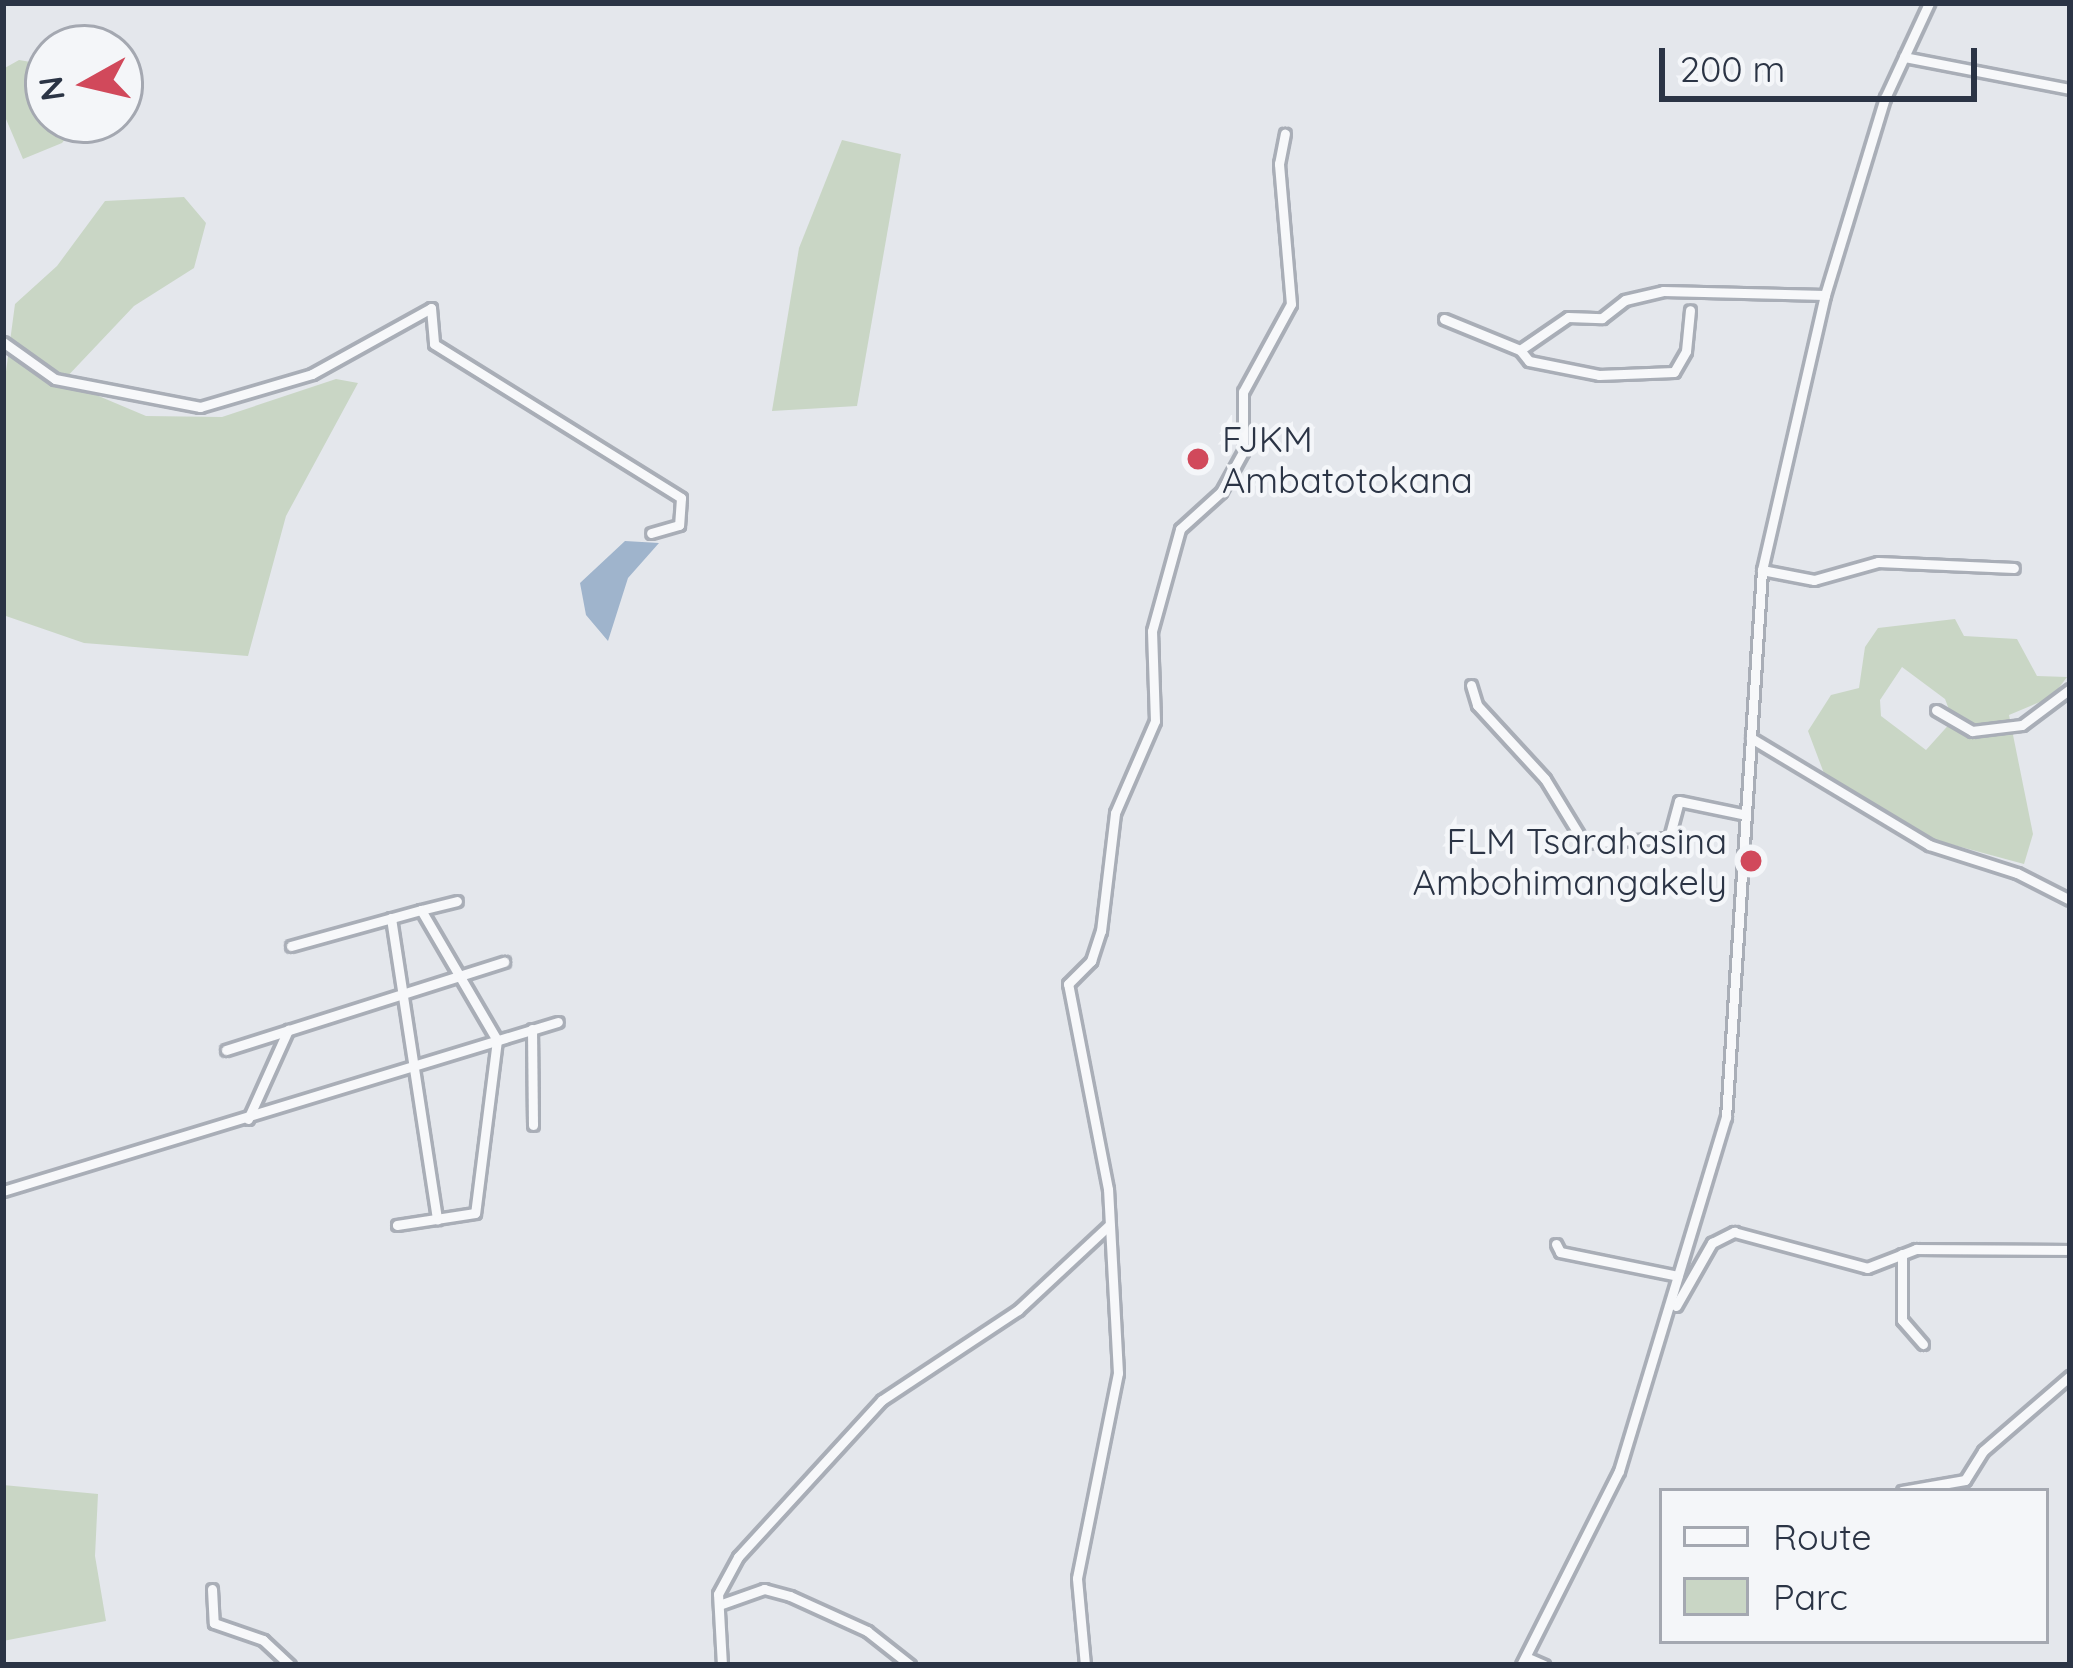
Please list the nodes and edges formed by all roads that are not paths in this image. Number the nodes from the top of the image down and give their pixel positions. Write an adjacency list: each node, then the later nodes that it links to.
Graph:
1 (1929, 3): 2 (street)
2 (1904, 57): 3 (street); 5 (street)
3 (2070, 89)
4 (1285, 134): 36 (street)
5 (1825, 295): 9 (street); 12 (street)
6 (1690, 310): 9 (street)
7 (1444, 319): 9 (street)
8 (3, 342): 10 (street)
9 (1520, 350)
10 (651, 532)
11 (2014, 568): 12 (street)
12 (1762, 570): 16 (street)
13 (1471, 685): 17 (street)
14 (2070, 689): 15 (street)
15 (1936, 710)
16 (1751, 738): 17 (street); 18 (street)
17 (1742, 814): 41 (street)
18 (2070, 900)
19 (457, 901): 20 (street)
20 (421, 910): 21 (street); 24 (street)
21 (391, 918): 22 (street); 25 (street)
22 (291, 946)
23 (504, 962): 24 (street)
24 (463, 974): 25 (street); 29 (street)
25 (406, 994): 27 (street); 31 (street)
26 (558, 1022): 28 (street)
27 (288, 1030): 30 (street); 32 (street)
28 (532, 1030): 29 (street); 33 (street)
29 (496, 1040): 31 (street); 35 (street)
30 (226, 1050)
31 (419, 1065): 32 (street); 35 (street)
32 (248, 1119): 34 (street)
33 (533, 1125)
34 (3, 1191)
35 (437, 1220): 37 (street)
36 (1109, 1225): 47 (street); 52 (street)
37 (398, 1226)
38 (1556, 1244): 41 (street)
39 (2070, 1250): 40 (street)
40 (1902, 1254): 42 (street); 43 (street)
41 (1678, 1276): 42 (street)
42 (1674, 1309): 48 (street)
43 (1924, 1344)
44 (2070, 1376): 45 (street)
45 (1919, 1488)
46 (212, 1589): 49 (street)
47 (718, 1605): 50 (street); 51 (street)
48 (1523, 1661): 53 (street)
49 (290, 1665)
50 (722, 1665)
51 (910, 1665)
52 (1085, 1665)
53 (1544, 1665)

